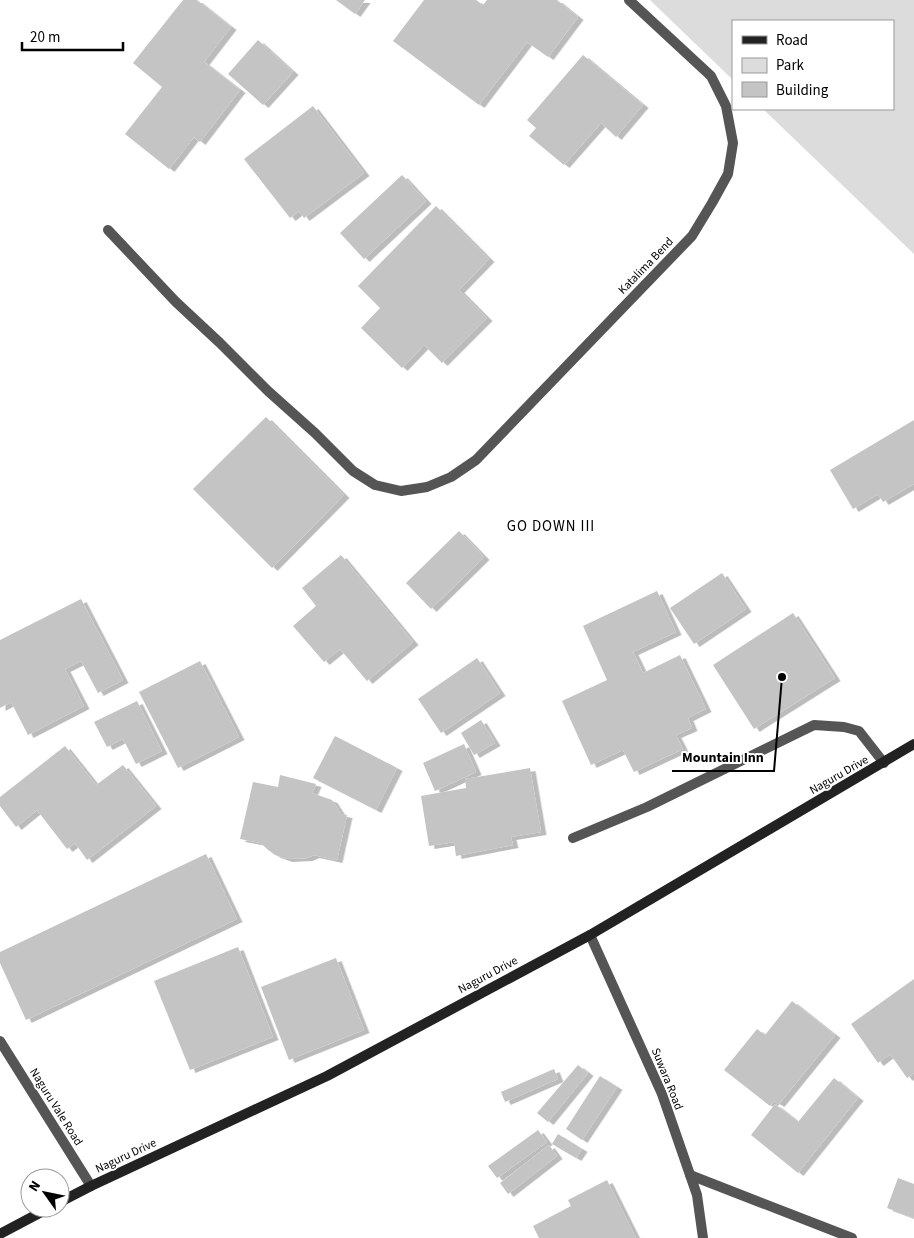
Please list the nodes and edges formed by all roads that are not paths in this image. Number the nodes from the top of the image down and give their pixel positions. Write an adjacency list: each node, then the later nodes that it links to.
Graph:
1 (629, 0): 2 (street, Katalima Bend)
2 (108, 230)
3 (914, 744): 4 (street, Naguru Drive)
4 (884, 763): 5 (street); 6 (street, Naguru Drive)
5 (573, 838)
6 (590, 935): 8 (street, Suwara Road); 9 (street, Naguru Drive)
7 (0, 1041): 9 (street, Naguru Vale Road)
8 (690, 1175): 13 (street, Suwara Road); 14 (street)
9 (91, 1186): 10 (street, Naguru Drive)
10 (70, 1197)
11 (30, 1218): 12 (street)
12 (0, 1234)
13 (703, 1238)
14 (852, 1238)

